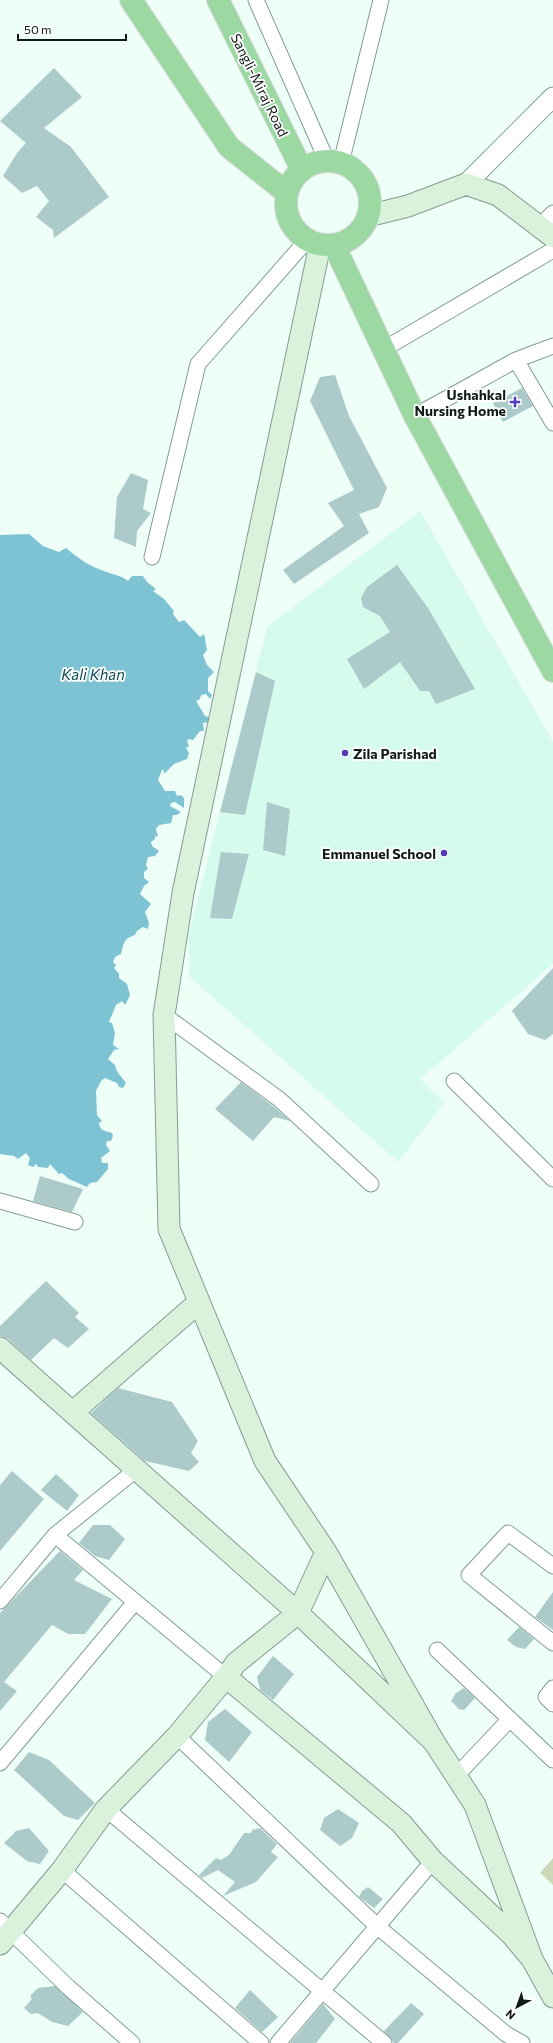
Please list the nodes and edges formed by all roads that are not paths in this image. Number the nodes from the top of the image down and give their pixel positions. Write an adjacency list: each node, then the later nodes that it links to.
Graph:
1 (131, 0): 9 (highway)
2 (218, 0): 7 (highway, Sangli-Miraj Road)
3 (256, 0): 6 (street)
4 (381, 0): 6 (street)
5 (553, 97): 8 (street)
6 (334, 162): 7 (highway); 10 (highway)
7 (302, 170): 9 (highway)
8 (466, 184): 10 (main road); 11 (main road)
9 (287, 193): 12 (highway)
10 (368, 216): 12 (highway)
11 (549, 225)
12 (321, 243): 15 (highway); 19 (street); 21 (main road)
13 (553, 250): 15 (street)
14 (553, 346): 16 (street)
15 (384, 349): 17 (highway)
16 (516, 360): 17 (street); 18 (street)
17 (415, 416): 20 (highway)
18 (553, 423)
19 (152, 557)
20 (553, 671)
21 (164, 1015): 24 (street); 27 (main road)
22 (454, 1081): 23 (street)
23 (553, 1178)
24 (371, 1184)
25 (0, 1201): 26 (street)
26 (75, 1222)
27 (199, 1302): 29 (main road); 32 (main road)
28 (0, 1348): 29 (main road)
29 (73, 1412): 30 (main road)
30 (137, 1469): 31 (street); 36 (main road)
31 (55, 1536): 34 (street); 35 (street)
32 (326, 1552): 36 (main road); 44 (main road)
33 (553, 1566): 37 (street)
34 (0, 1601)
35 (135, 1602): 39 (street); 46 (street)
36 (298, 1613): 39 (main road); 44 (main road)
37 (553, 1643)
38 (437, 1650): 42 (street)
39 (226, 1677): 43 (main road); 49 (main road)
40 (553, 1688): 41 (street)
41 (553, 1704)
42 (510, 1720): 45 (street); 47 (street)
43 (177, 1736): 48 (main road); 51 (street)
44 (434, 1742): 47 (main road)
45 (553, 1760)
46 (0, 1763)
47 (456, 1776): 53 (main road)
48 (106, 1809): 50 (main road); 54 (street)
49 (433, 1861): 51 (street); 53 (main road)
50 (62, 1870): 52 (main road); 56 (street)
51 (378, 1927): 54 (street); 60 (street)
52 (3, 1932): 57 (street)
53 (532, 1959): 55 (main road)
54 (323, 1991): 58 (street); 59 (street)
55 (553, 1998)
56 (259, 2042)
57 (132, 2043)
58 (278, 2043)
59 (384, 2043)
60 (522, 2043)

